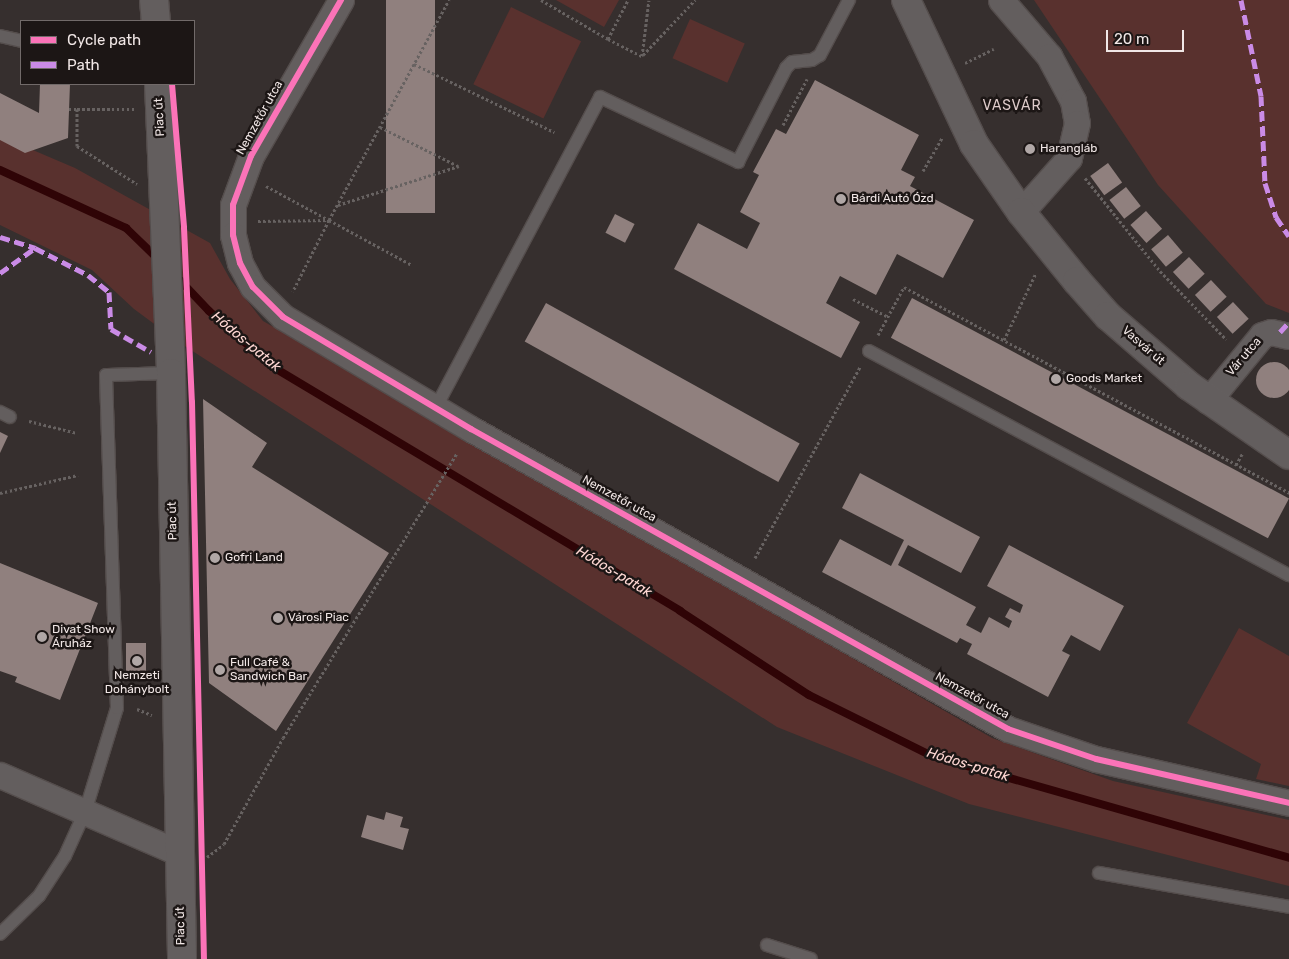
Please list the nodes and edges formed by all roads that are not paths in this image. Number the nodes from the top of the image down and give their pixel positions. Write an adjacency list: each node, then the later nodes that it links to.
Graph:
1 (154, 0): 6 (street)
2 (341, 0): 15 (street, Nemzetőr utca)
3 (849, 0): 15 (lane)
4 (906, 0): 10 (street, Vasvár út)
5 (1000, 0): 10 (street)
6 (156, 20)
7 (0, 36): 8 (lane)
8 (20, 41)
9 (159, 96): 13 (street, Piac út)
10 (1021, 212): 14 (street, Vasvár út)
11 (1289, 336): 14 (street, Vár utca)
12 (868, 352): 17 (lane)
13 (171, 373): 20 (lane); 21 (street, Piac út)
14 (1208, 401): 16 (street, Vasvár út)
15 (435, 409): 19 (street, Nemzetőr utca)
16 (1289, 455)
17 (1289, 575)
18 (0, 775): 20 (street)
19 (1289, 803)
20 (85, 812): 21 (street); 24 (lane)
21 (195, 854): 26 (street, Piac út)
22 (1099, 873): 23 (lane)
23 (1289, 907)
24 (0, 934)
25 (767, 945): 27 (lane)
26 (182, 959)
27 (811, 959)

